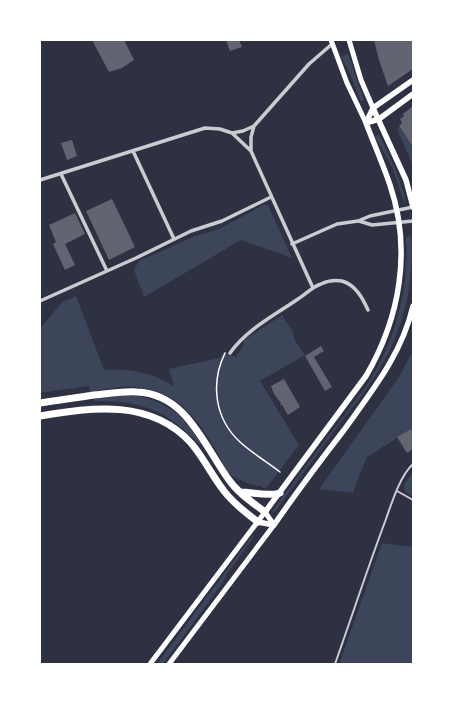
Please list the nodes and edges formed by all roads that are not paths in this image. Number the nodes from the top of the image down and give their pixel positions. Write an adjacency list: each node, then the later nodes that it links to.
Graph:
1 (349, 40): 5 (main road)
2 (332, 42): 7 (main road); 8 (street)
3 (413, 80): 5 (main road)
4 (413, 94): 6 (main road)
5 (373, 108): 6 (main road); 7 (main road)
6 (379, 119): 7 (main road); 15 (main road)
7 (366, 123): 16 (main road)
8 (254, 126): 9 (street); 11 (street)
9 (232, 133): 10 (street); 11 (street)
10 (133, 151): 12 (street); 20 (street)
11 (251, 151): 14 (street)
12 (61, 174): 13 (street); 22 (street)
13 (40, 180)
14 (271, 197): 20 (street); 21 (street)
15 (413, 207): 16 (street)
16 (397, 210): 18 (street); 19 (main road)
17 (413, 220): 19 (street)
18 (358, 221): 19 (street); 21 (street)
19 (399, 222): 33 (main road)
20 (174, 239): 22 (street)
21 (292, 244): 23 (street)
22 (107, 271): 24 (street)
23 (312, 288): 26 (street); 27 (street)
24 (40, 301)
25 (413, 306): 37 (main road)
26 (368, 310)
27 (230, 353)
28 (40, 403): 32 (highway)
29 (40, 416): 36 (highway)
30 (413, 464): 31 (lane)
31 (396, 491): 34 (lane); 40 (lane)
32 (240, 492): 33 (highway); 35 (highway)
33 (280, 493): 35 (main road)
34 (413, 500)
35 (266, 512): 36 (main road); 37 (main road)
36 (258, 522): 37 (main road); 38 (main road)
37 (274, 525): 39 (main road)
38 (150, 664)
39 (169, 664)
40 (335, 664)

